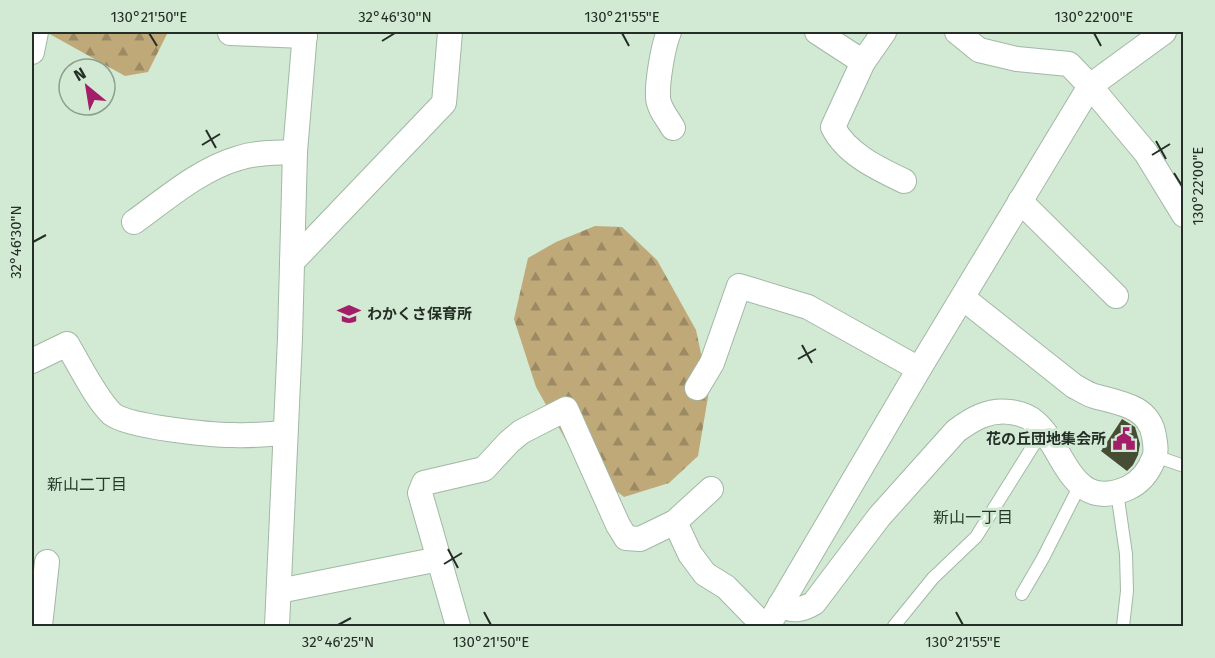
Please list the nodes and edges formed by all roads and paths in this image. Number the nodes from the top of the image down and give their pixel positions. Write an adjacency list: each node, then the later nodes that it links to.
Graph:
1 (36, 32): 10 (street)
2 (450, 32): 19 (street)
3 (669, 32): 13 (street)
4 (817, 32): 11 (street)
5 (884, 32): 11 (street)
6 (957, 32): 12 (street)
7 (1164, 32): 12 (street)
8 (230, 33): 9 (street)
9 (305, 34): 14 (street)
10 (32, 52)
11 (863, 62): 15 (street)
12 (1090, 86): 16 (street); 17 (street)
13 (673, 128)
14 (295, 152): 18 (street); 19 (street)
15 (904, 181)
16 (1020, 201): 20 (street); 21 (street)
17 (1184, 215)
18 (134, 222)
19 (292, 262): 26 (street)
20 (1116, 296)
21 (963, 298): 23 (street); 27 (street)
22 (32, 361): 26 (street)
23 (920, 369): 24 (street); 37 (street)
24 (697, 388)
25 (1042, 430): 29 (street); 37 (street); 42 (lane)
26 (285, 433): 35 (street)
27 (1155, 456): 28 (lane); 31 (street)
28 (1184, 466)
29 (1080, 484): 31 (street); 36 (lane)
30 (711, 489): 32 (street)
31 (1117, 492): 43 (lane)
32 (675, 522): 33 (street); 41 (street)
33 (439, 559): 35 (street); 40 (street)
34 (47, 562): 38 (street)
35 (279, 591): 39 (street)
36 (1022, 594)
37 (780, 605): 41 (street)
38 (40, 627)
39 (277, 627)
40 (458, 627)
41 (766, 627)
42 (894, 627)
43 (1123, 627)

